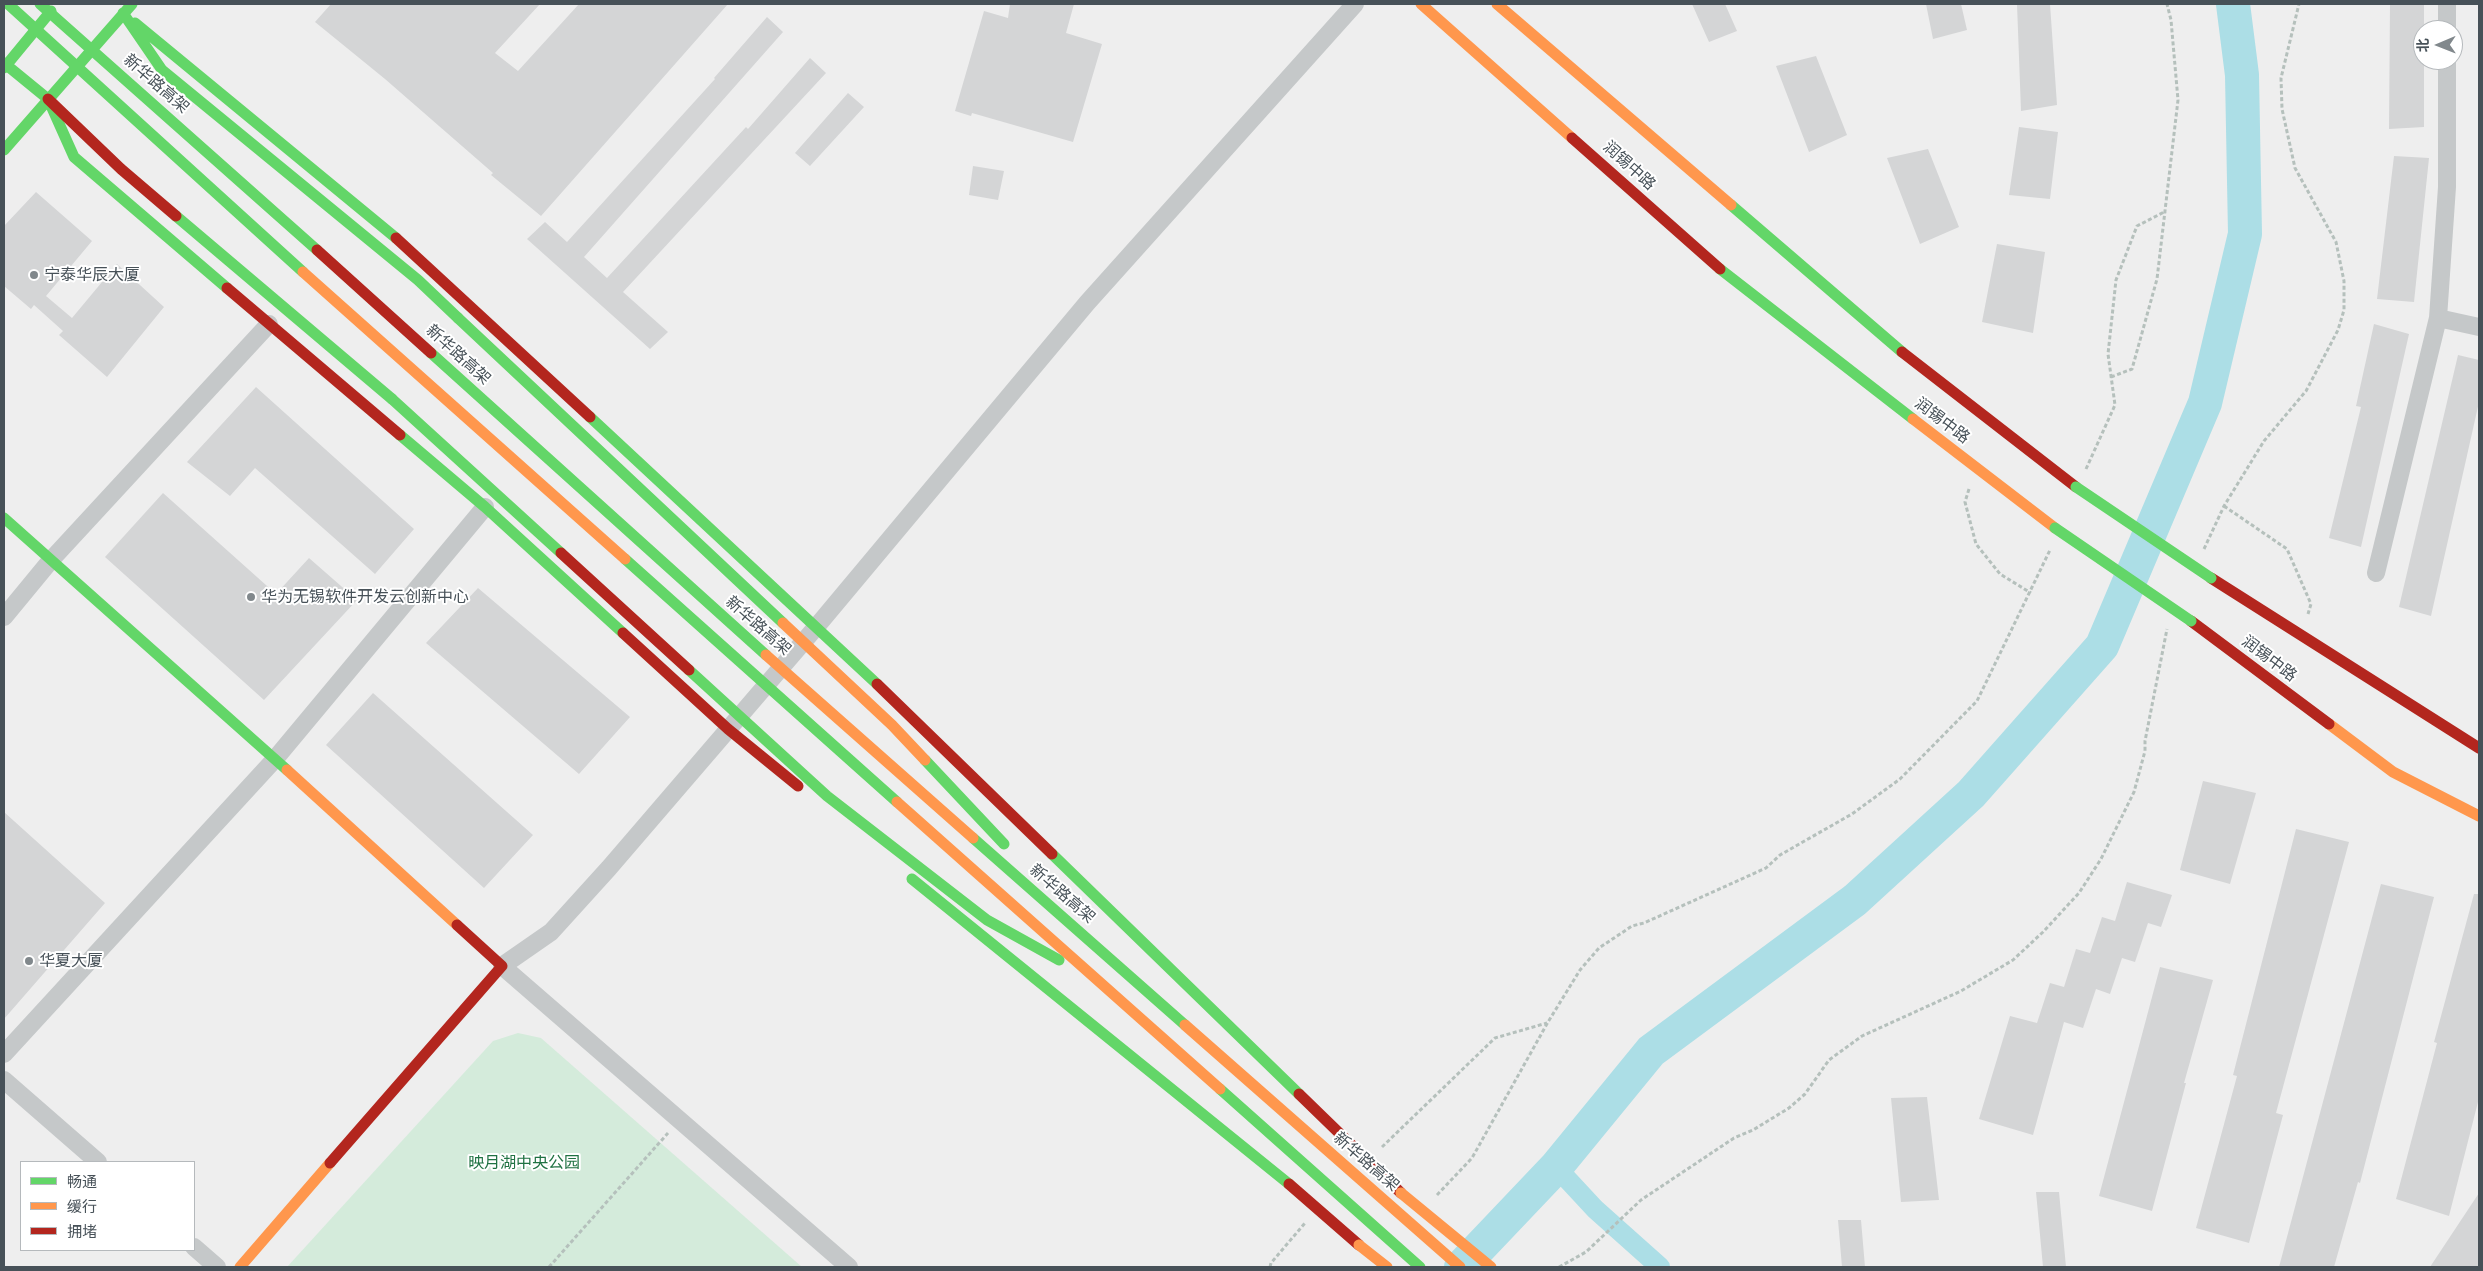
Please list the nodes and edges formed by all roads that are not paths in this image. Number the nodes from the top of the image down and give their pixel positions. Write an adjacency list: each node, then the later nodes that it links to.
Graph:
1 (8, 4): 35 (main road, bridge)
2 (40, 4): 34 (main road, 新华路高架, bridge)
3 (57, 4): 12 (main road)
4 (115, 4): 10 (main road)
5 (132, 4): 10 (main road)
6 (1354, 4): 24 (street)
7 (1421, 4): 28 (main road, 润锡中路, bridge)
8 (1498, 4): 26 (main road, 润锡中路, bridge)
9 (2447, 4): 11 (street)
10 (123, 13): 14 (main road); 24 (main road); 29 (main road, bridge)
11 (2447, 20)
12 (5, 65): 14 (main road)
13 (2447, 70): 16 (street)
14 (48, 99): 15 (main road); 17 (main road); 35 (main road, bridge)
15 (4, 150)
16 (2438, 318): 18 (street); 22 (street)
17 (269, 324): 19 (main road); 21 (street)
18 (2479, 327)
19 (485, 507): 25 (main road); 27 (street)
20 (4, 518): 21 (main road)
21 (51, 560): 23 (street); 27 (main road)
22 (2376, 573)
23 (4, 617)
24 (817, 626): 25 (street); 46 (main road, bridge)
25 (728, 729): 30 (main road); 33 (street)
26 (2479, 748)
27 (275, 759): 33 (main road); 36 (street)
28 (2479, 816)
29 (1014, 854)
30 (884, 855)
31 (907, 874): 43 (main road, bridge)
32 (1034, 876): 34 (main road, bridge)
33 (502, 966): 41 (main road); 42 (street)
34 (1122, 969): 45 (main road, 新华路高架, bridge)
35 (1102, 984): 44 (main road, bridge)
36 (4, 1054)
37 (4, 1080): 38 (street)
38 (97, 1161)
39 (195, 1248): 40 (street)
40 (217, 1267)
41 (240, 1267)
42 (849, 1267)
43 (1387, 1267)
44 (1420, 1267)
45 (1460, 1267)
46 (1490, 1267)

